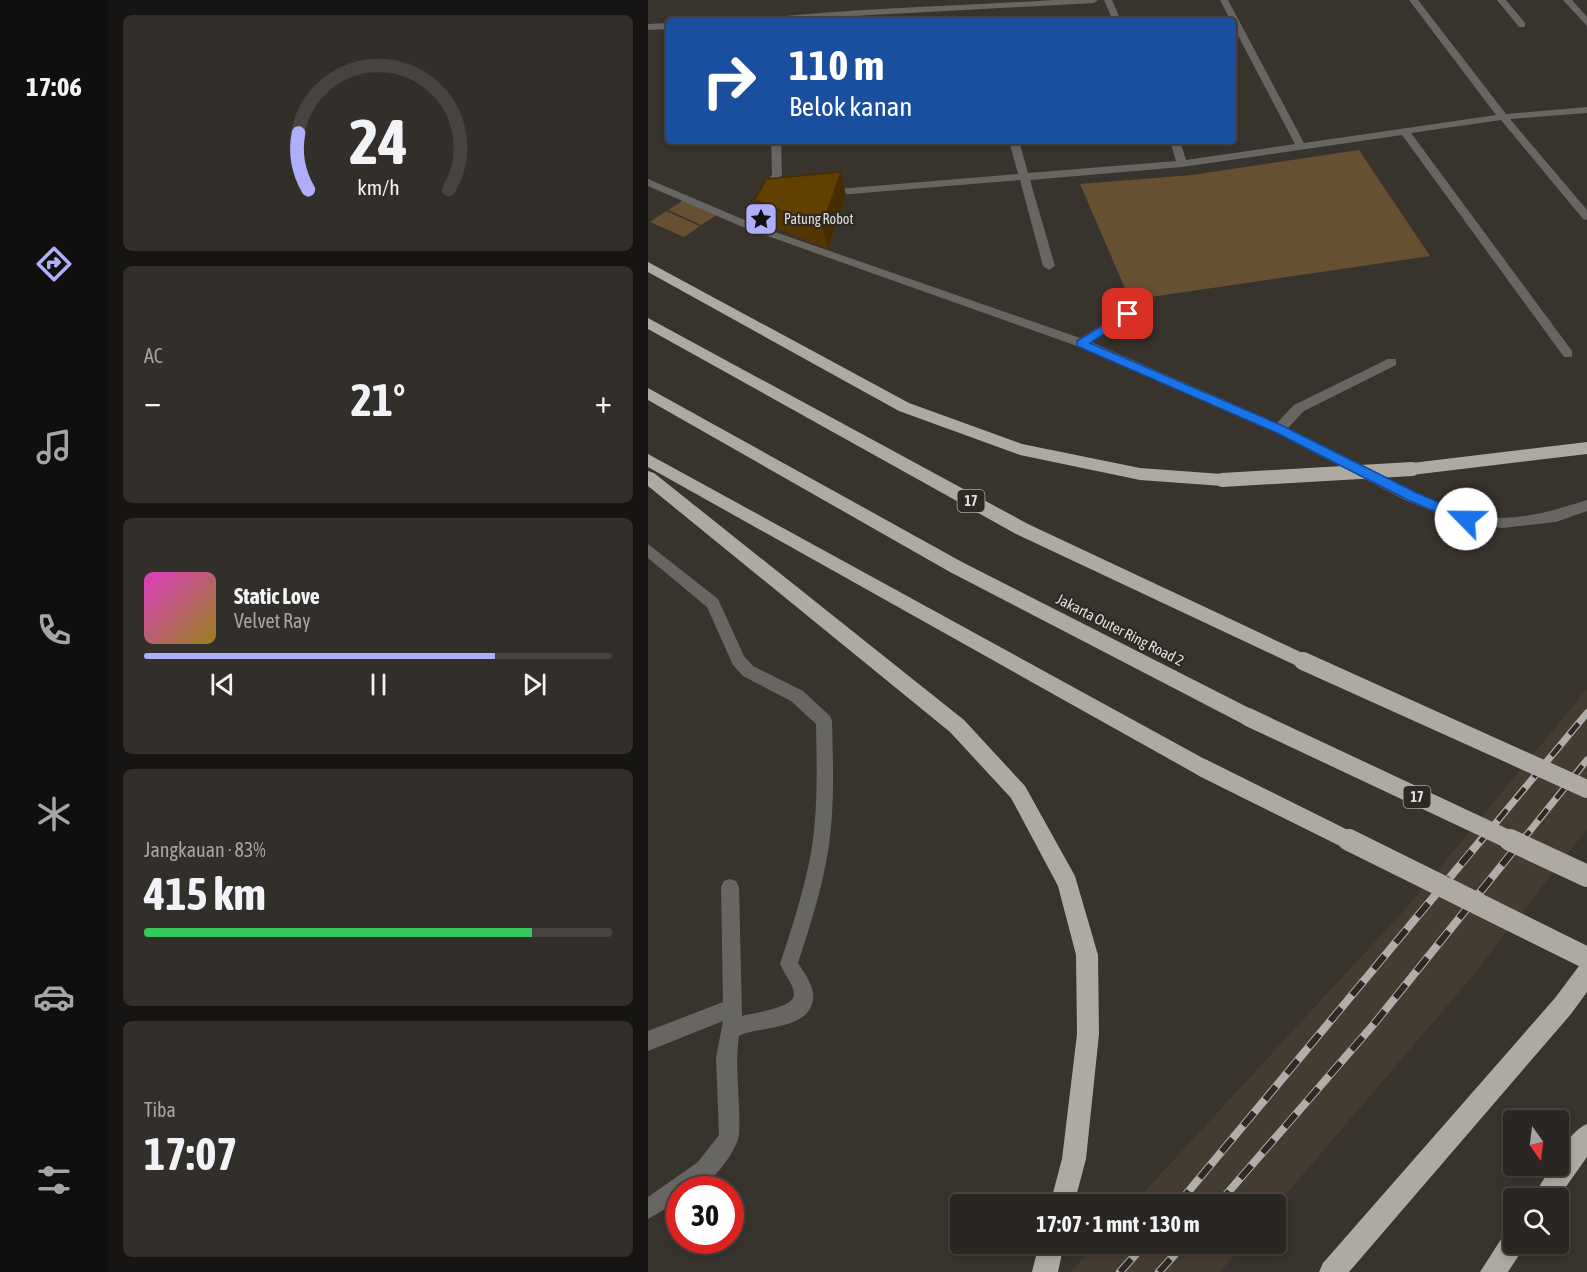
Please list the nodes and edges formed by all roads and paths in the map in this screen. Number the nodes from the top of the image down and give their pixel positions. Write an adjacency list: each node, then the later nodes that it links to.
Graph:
1 (844, 0): 9 (street)
2 (1094, 0): 8 (street)
3 (1108, 0): 12 (street)
4 (1224, 0): 13 (street)
5 (1413, 0): 20 (street)
6 (1501, 0): 16 (street)
7 (1567, 0): 15 (street)
8 (925, 11): 9 (street); 11 (street)
9 (847, 12): 10 (street)
10 (796, 18)
11 (926, 18)
12 (1116, 18)
13 (1233, 18)
14 (1236, 23): 25 (street)
15 (1587, 23)
16 (1521, 25)
17 (666, 26): 18 (street)
18 (648, 27)
19 (1587, 110): 20 (street)
20 (1503, 117): 21 (street); 30 (street)
21 (1404, 131): 25 (street); 37 (street)
22 (776, 144): 31 (street)
23 (1015, 144): 27 (street)
24 (1176, 144): 26 (street)
25 (1301, 146): 26 (street)
26 (1182, 164): 27 (street)
27 (1023, 176): 29 (street); 33 (street)
28 (648, 182): 31 (street)
29 (813, 194)
30 (1587, 217)
31 (749, 226): 36 (street)
32 (648, 266): 41 (highway, bridge)
33 (1049, 266)
34 (1128, 314): 36 (street)
35 (648, 323): 46 (highway, 17, bridge)
36 (1081, 343): 40 (street)
37 (1568, 354)
38 (1392, 362): 40 (street)
39 (648, 393): 47 (highway, Jakarta Outer Ring Road 2 / 17, bridge)
40 (1279, 429): 44 (street)
41 (1587, 448)
42 (648, 460): 49 (highway, bridge)
43 (648, 477): 56 (highway)
44 (1587, 505)
45 (648, 550): 52 (street)
46 (1581, 786)
47 (1587, 876)
48 (730, 887): 51 (street)
49 (1587, 958)
50 (1587, 974): 61 (highway)
51 (732, 1008): 52 (street); 53 (street)
52 (733, 1029): 57 (street)
53 (648, 1041)
54 (1587, 1136): 55 (highway)
55 (1551, 1188)
56 (1065, 1194)
57 (648, 1209)
58 (1050, 1254): 60 (highway)
59 (1506, 1254): 62 (highway)
60 (1045, 1272)
61 (1332, 1272)
62 (1493, 1272)

